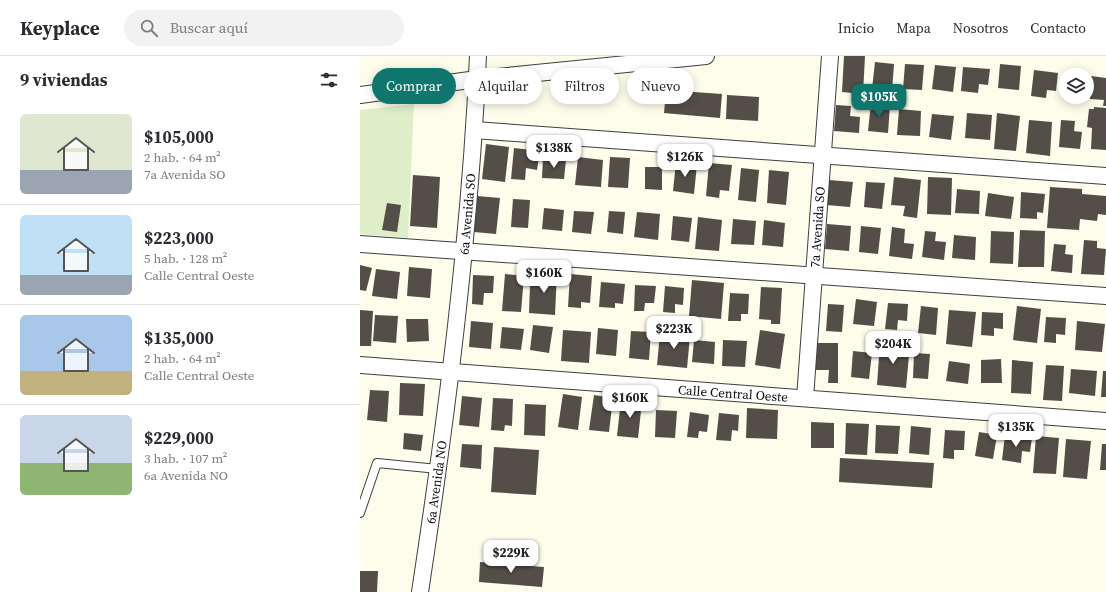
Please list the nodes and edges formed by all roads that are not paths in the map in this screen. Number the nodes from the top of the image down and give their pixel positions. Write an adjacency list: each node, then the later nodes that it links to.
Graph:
1 (478, 56): 4 (street, 6a Avenida SO)
2 (706, 56): 5 (street)
3 (830, 56): 10 (street, 7a Avenida SO)
4 (477, 68)
5 (542, 72)
6 (464, 81): 7 (street)
7 (360, 95)
8 (476, 104): 9 (street, 6a Avenida SO)
9 (474, 130): 10 (street); 13 (street, 6a Avenida SO)
10 (822, 156): 11 (street); 14 (street, 7a Avenida SO)
11 (1106, 176)
12 (360, 244): 13 (street)
13 (464, 252): 14 (street); 17 (street, 6a Avenida SO)
14 (813, 276): 15 (street); 18 (street, 7a Avenida SO)
15 (1106, 296)
16 (360, 365): 17 (street, Calle Central Oeste)
17 (451, 371): 18 (street, Calle Central Oeste); 20 (street, 6a Avenida NO)
18 (805, 398): 19 (street, Calle Central Oeste)
19 (1106, 421)
20 (438, 469): 21 (lane); 22 (street, 6a Avenida NO)
21 (360, 513)
22 (420, 592)

